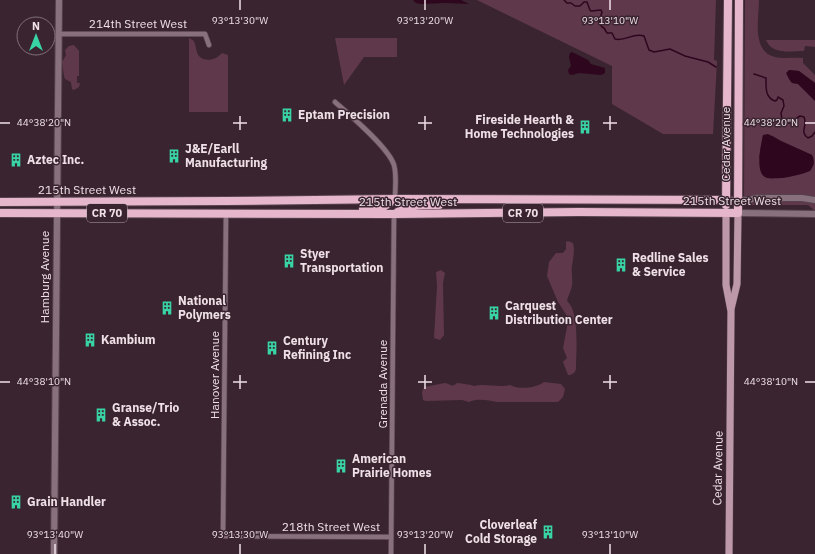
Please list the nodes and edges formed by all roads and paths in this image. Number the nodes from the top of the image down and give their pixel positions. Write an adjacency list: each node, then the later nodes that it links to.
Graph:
1 (59, 0): 4 (street, Hamburg Avenue)
2 (728, 0): 9 (main road, Cedar Avenue)
3 (739, 0): 11 (main road, Cedar Avenue)
4 (59, 34): 5 (street, 214th Street West); 13 (street, Hamburg Avenue)
5 (209, 45)
6 (335, 102): 7 (street)
7 (395, 199): 8 (main road, 215th Street West / CR 70); 13 (main road, 215th Street West / CR 70); 19 (main road)
8 (475, 199): 9 (main road, 215th Street West / CR 70); 20 (main road)
9 (726, 200): 11 (street); 17 (main road, Cedar Avenue)
10 (815, 200): 11 (street)
11 (738, 201): 18 (main road, Cedar Avenue)
12 (0, 202): 13 (main road, 215th Street West / CR 70)
13 (57, 202): 15 (street, Hamburg Avenue)
14 (0, 213): 15 (main road, 215th Street West / CR 70)
15 (57, 213): 16 (main road, 215th Street West / CR 70); 25 (street, Hamburg Avenue)
16 (226, 213): 19 (main road, 215th Street West / CR 70); 23 (street, Hanover Avenue)
17 (726, 213): 18 (main road, 215th Street West / CR 70); 20 (main road, 215th Street West / CR 70); 22 (main road, Cedar Avenue)
18 (738, 213): 21 (street, 215th Street West); 22 (main road, Cedar Avenue)
19 (302, 214): 20 (main road, 215th Street West / CR 70)
20 (394, 214): 24 (street, Grenada Avenue)
21 (815, 214)
22 (731, 311): 27 (main road, Cedar Avenue)
23 (223, 536): 24 (street, 218th Street West)
24 (392, 537): 26 (street, Grenada Avenue)
25 (54, 554)
26 (391, 554)
27 (729, 554)

